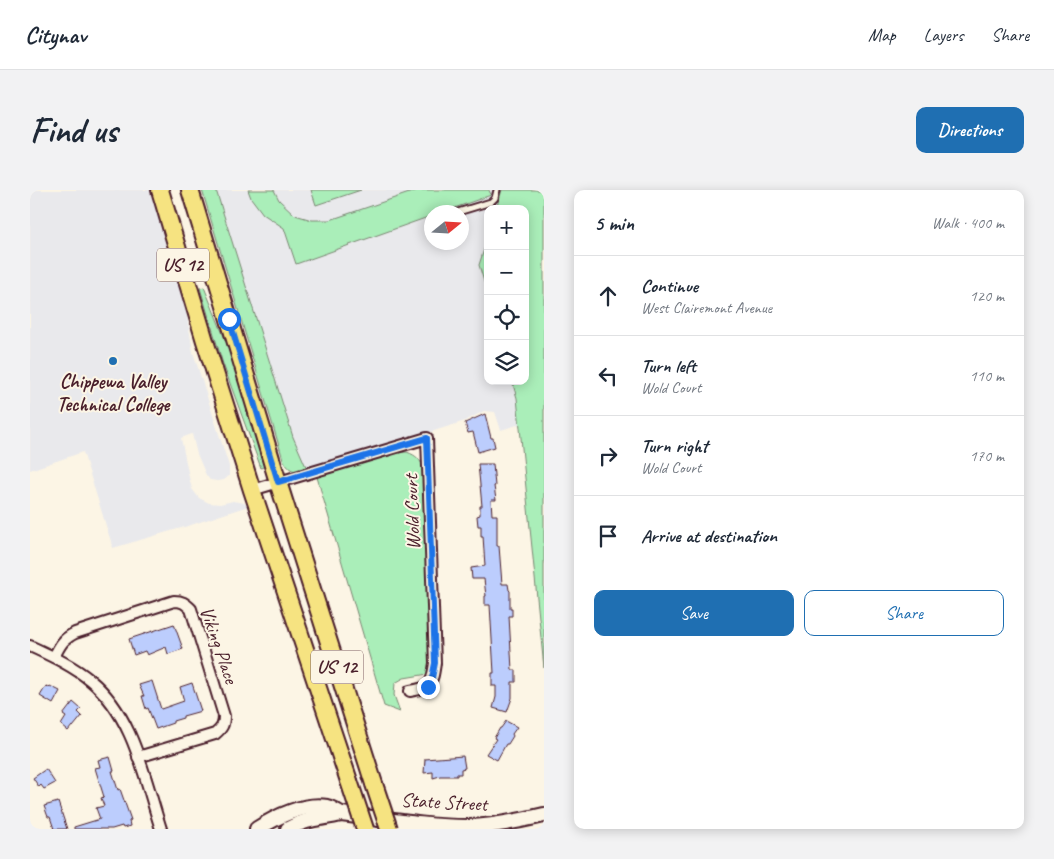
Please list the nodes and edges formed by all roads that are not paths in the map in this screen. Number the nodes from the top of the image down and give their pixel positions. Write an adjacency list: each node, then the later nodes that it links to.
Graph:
1 (160, 190): 6 (main road, US 12)
2 (190, 190): 5 (main road, US 12)
3 (498, 190): 4 (lane)
4 (469, 209)
5 (278, 482): 6 (street, Wold Court); 9 (street, Wold Court); 17 (main road, US 12, bridge)
6 (252, 490): 16 (main road, US 12, bridge)
7 (30, 646): 8 (street)
8 (54, 657): 10 (street); 10 (street, Viking Place)
9 (410, 691)
10 (138, 757): 13 (street)
11 (341, 814): 12 (main road, State Street); 14 (main road, State Street); 15 (main road, State Street)
12 (544, 815)
13 (161, 829)
14 (257, 829)
15 (288, 829)
16 (365, 829)
17 (389, 829)

